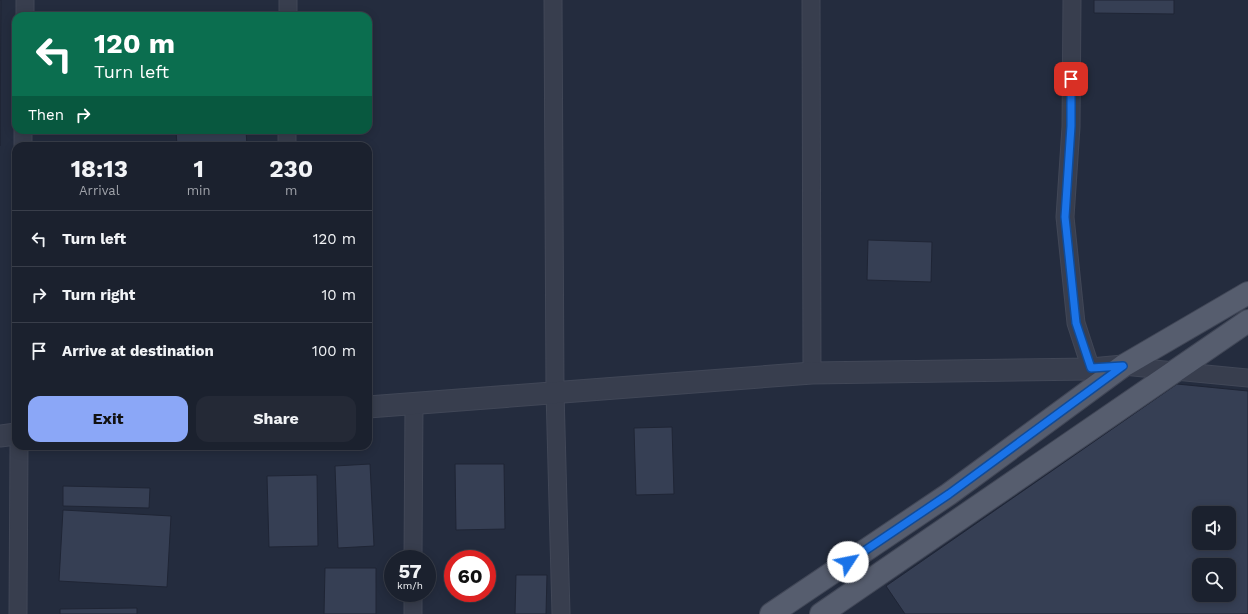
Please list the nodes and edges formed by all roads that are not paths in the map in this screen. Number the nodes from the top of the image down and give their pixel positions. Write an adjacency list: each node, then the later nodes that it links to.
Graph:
1 (26, 0): 6 (street)
2 (288, 0): 7 (street)
3 (553, 0): 15 (street)
4 (811, 0): 13 (street)
5 (1072, 0): 11 (street)
6 (25, 12)
7 (288, 12)
8 (1248, 293): 10 (main road)
9 (1248, 321): 12 (main road)
10 (1123, 366): 11 (street); 12 (street); 26 (main road)
11 (1091, 368): 13 (street)
12 (1175, 371): 14 (street); 27 (main road)
13 (812, 373): 15 (street)
14 (1248, 378)
15 (555, 392): 16 (street); 25 (street)
16 (414, 403): 17 (street); 21 (street)
17 (372, 406)
18 (12, 434): 19 (street)
19 (0, 436)
20 (19, 450): 23 (street)
21 (413, 550)
22 (413, 602): 24 (street)
23 (18, 614)
24 (413, 614)
25 (561, 614)
26 (771, 614)
27 (821, 614)

